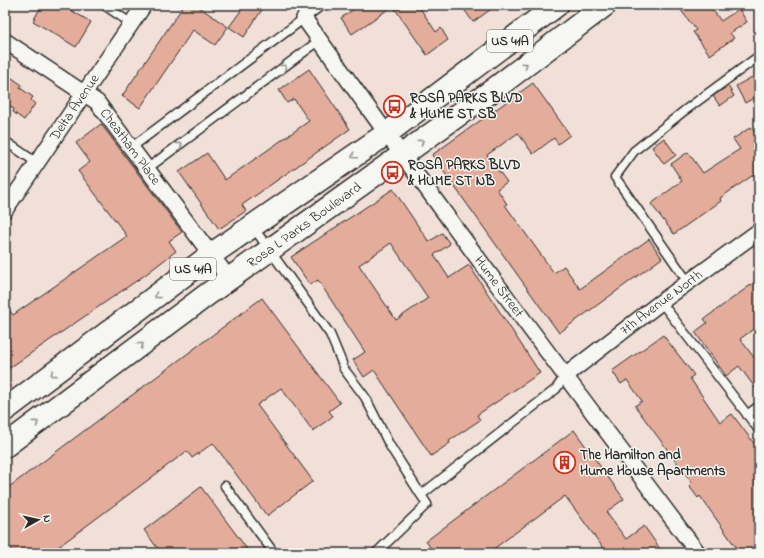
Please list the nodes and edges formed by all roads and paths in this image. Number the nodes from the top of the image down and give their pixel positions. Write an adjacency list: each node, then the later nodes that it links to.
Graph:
1 (104, 5): 7 (lane)
2 (144, 5): 7 (street, Delta Avenue)
3 (322, 5): 6 (lane)
4 (557, 5): 12 (main road, Rosa L Parks Boulevard / US 41A)
5 (605, 5): 15 (main road, Rosa L Parks Boulevard / US 41A, one-way to 5)
6 (304, 12): 8 (street, Hume Street); 14 (lane)
7 (132, 24): 11 (street, Delta Avenue)
8 (320, 40): 12 (street, Hume Street); 17 (lane, one-way to 8)
9 (5, 41): 11 (street, Cheatham Place)
10 (759, 56): 24 (lane)
11 (84, 94): 14 (street, Cheatham Place); 16 (street, Delta Avenue)
12 (386, 134): 15 (street, Hume Street); 19 (main road, Rosa L Parks Boulevard / US 41A, one-way to 19)
13 (5, 141): 16 (lane)
14 (132, 147): 17 (street, Cheatham Place)
15 (402, 156): 21 (main road, Rosa L Parks Boulevard / US 41A); 26 (street, Hume Street)
16 (37, 163): 18 (street, Delta Avenue)
17 (148, 168): 22 (street, Cheatham Place)
18 (5, 210)
19 (253, 227): 21 (lane); 22 (main road, Rosa L Parks Boulevard / US 41A)
20 (759, 231): 24 (street, 7th Avenue North)
21 (270, 250): 23 (main road, Rosa L Parks Boulevard / US 41A); 33 (lane)
22 (212, 254): 23 (street, Cheatham Place); 28 (main road, Rosa L Parks Boulevard / US 41A, one-way to 28)
23 (230, 280): 31 (main road, Rosa L Parks Boulevard / US 41A, one-way to 23)
24 (688, 282): 25 (street, 7th Avenue North)
25 (661, 302): 26 (street, 7th Avenue North); 29 (lane)
26 (565, 376): 33 (lane); 36 (street, Hume Street)
27 (759, 406): 29 (lane)
28 (5, 410)
29 (747, 415): 30 (lane)
30 (759, 430)
31 (5, 446)
32 (224, 486): 34 (lane)
33 (421, 495): 35 (lane)
34 (274, 553)
35 (376, 553)
36 (698, 553)

